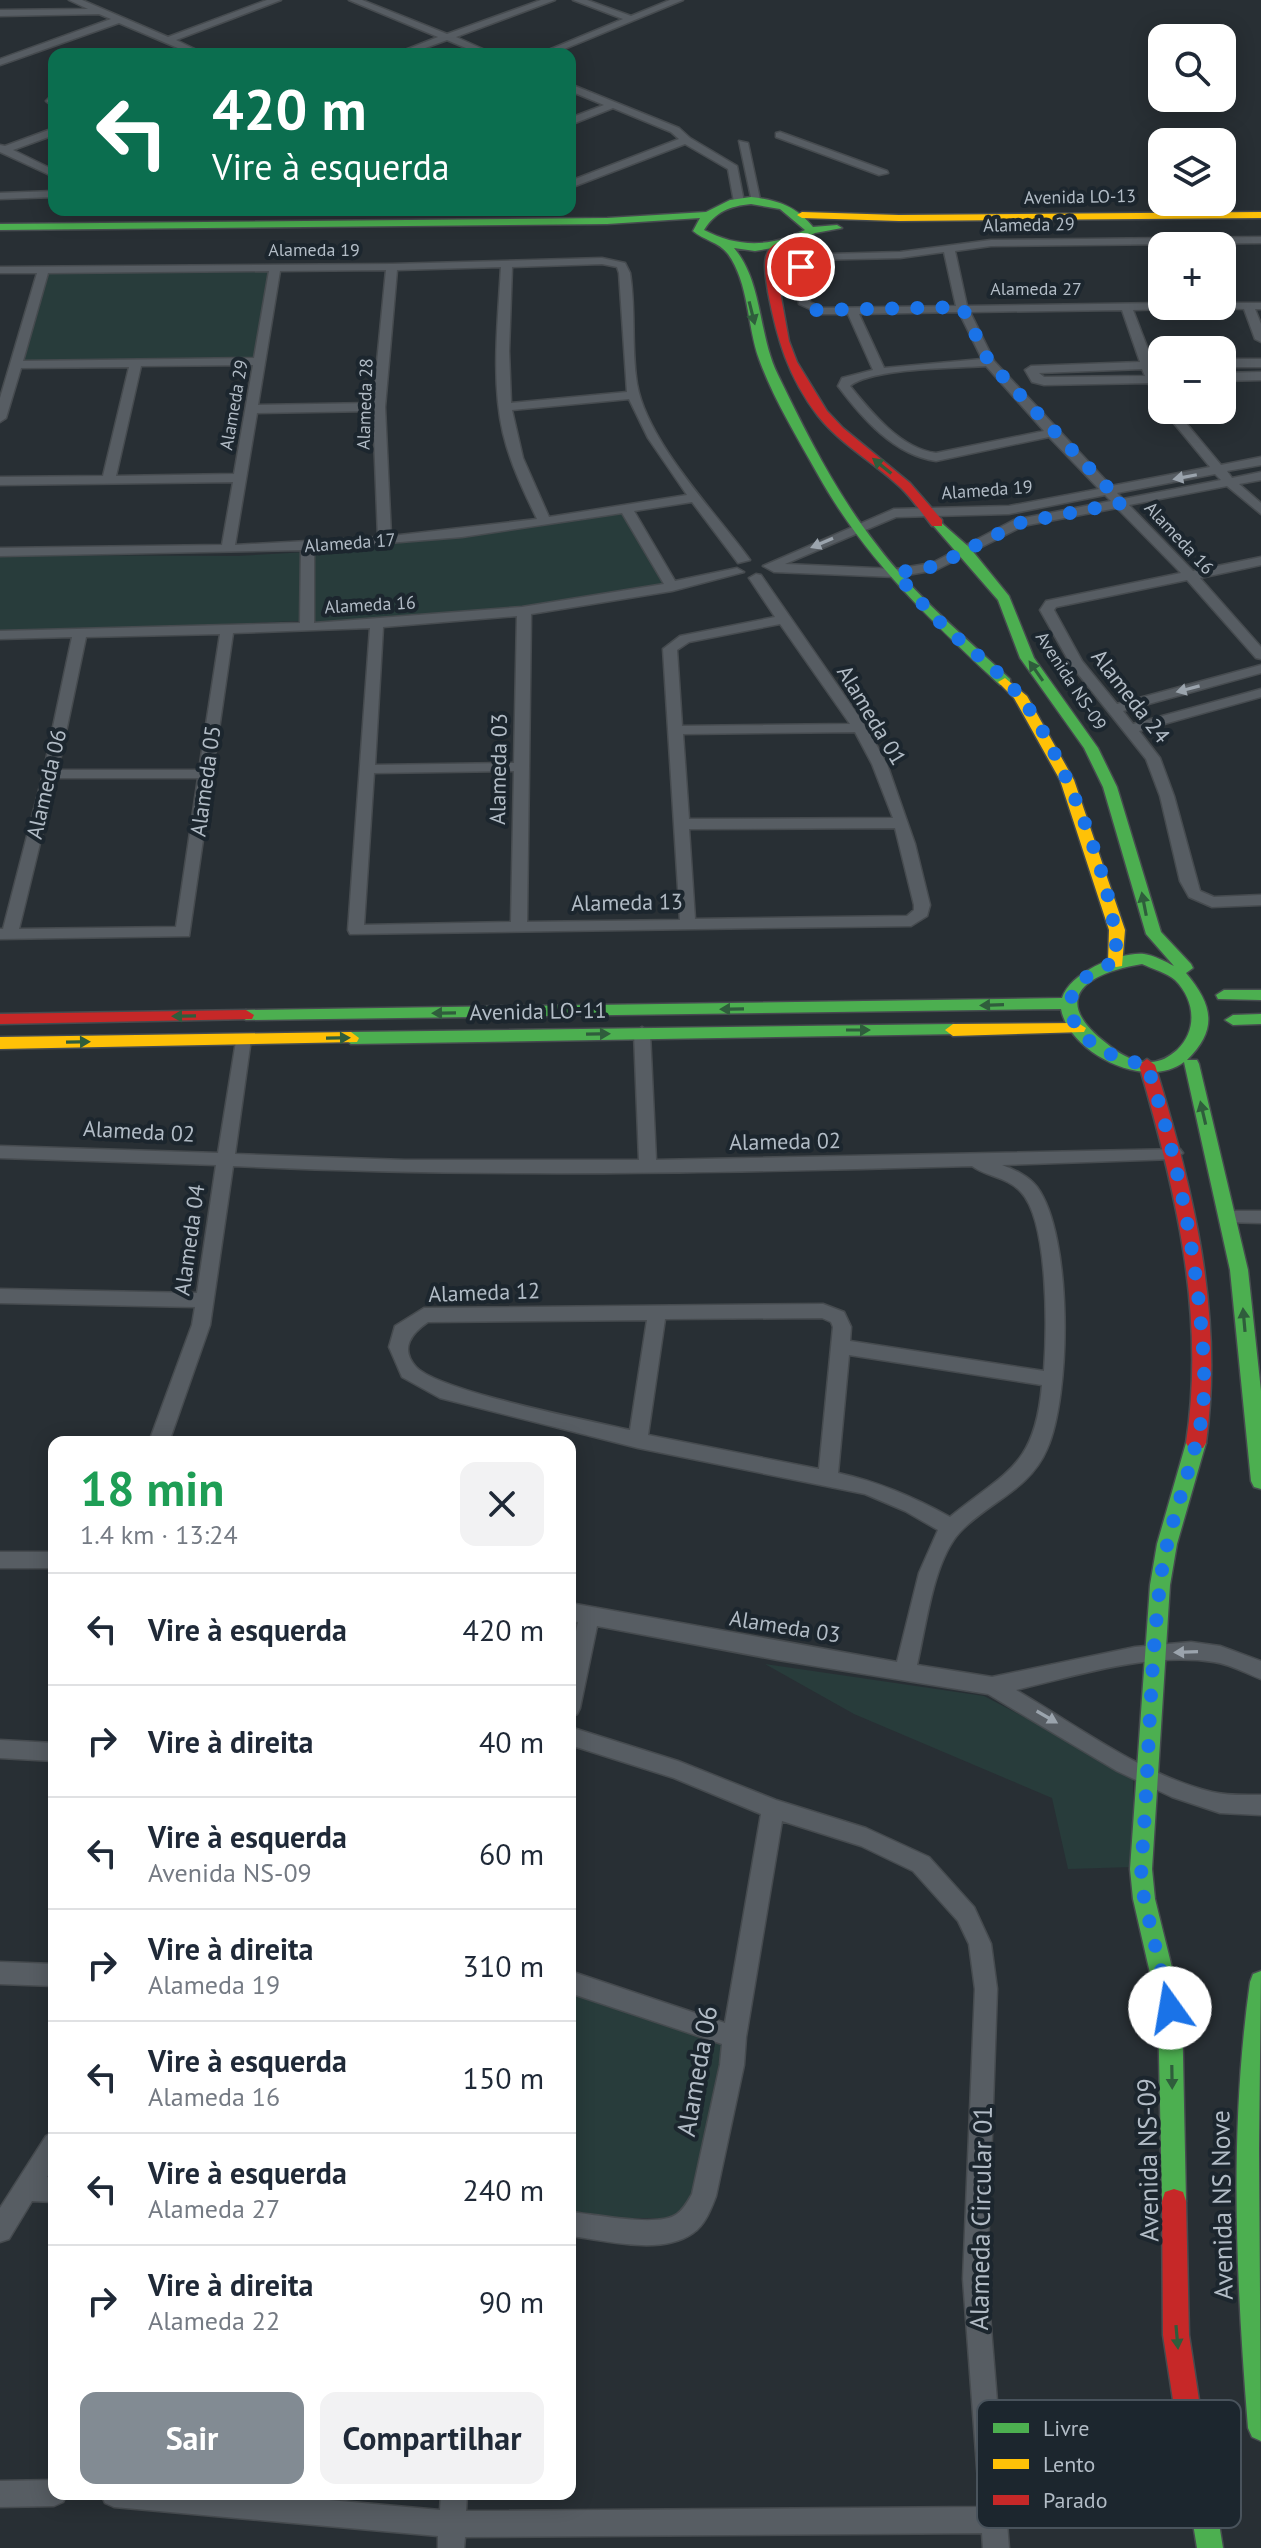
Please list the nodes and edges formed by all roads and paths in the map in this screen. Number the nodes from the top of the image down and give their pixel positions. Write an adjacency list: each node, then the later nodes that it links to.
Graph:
1 (74, 0): 9 (street)
2 (276, 0): 14 (street)
3 (354, 0): 13 (street)
4 (550, 0): 8 (street)
5 (578, 0): 11 (street)
6 (678, 0): 11 (street)
7 (509, 4): 8 (street)
8 (522, 9): 13 (street)
9 (98, 12): 10 (street); 12 (street)
10 (0, 13)
11 (632, 19): 18 (street)
12 (118, 20): 14 (street); 19 (street)
13 (445, 36): 16 (street); 17 (street)
14 (168, 40): 15 (street)
15 (185, 48)
16 (415, 48)
17 (474, 48)
18 (559, 48)
19 (0, 62)
20 (576, 89): 21 (street)
21 (615, 104): 22 (street); 25 (street)
22 (576, 120)
23 (48, 133): 27 (street)
24 (780, 135): 31 (street)
25 (686, 140): 28 (street); 32 (street)
26 (743, 143): 29 (street)
27 (2, 149): 30 (street)
28 (733, 168): 29 (street); 35 (street)
29 (751, 168): 35 (street)
30 (48, 171)
31 (883, 173)
32 (576, 184)
33 (48, 194): 34 (street)
34 (0, 196)
35 (748, 202): 39 (street, Avenida LO-13); 40 (street, Avenida LO-13)
36 (1236, 215): 37 (street, Avenida LO-13)
37 (1261, 215)
38 (1166, 216): 40 (street, Avenida LO-13); 42 (street)
39 (701, 223): 41 (street, Avenida LO-13); 45 (street, Avenida LO-13)
40 (804, 223): 47 (street, Avenida LO-13)
41 (0, 227)
42 (1174, 232)
43 (1236, 240): 44 (street, Alameda 29)
44 (1261, 240)
45 (724, 243): 47 (street, Avenida LO-13); 93 (street, one-way to 93)
46 (1148, 244): 48 (street, Alameda 29)
47 (777, 246): 91 (street, Avenida NS-09, one-way to 47)
48 (949, 248): 54 (street, Alameda 29); 56 (street, Alameda 16)
49 (507, 263): 50 (street, Alameda 19); 72 (street, Alameda 19); 74 (street)
50 (392, 267): 51 (street, Alameda 19); 73 (street, Alameda 28)
51 (275, 268): 52 (street, Alameda 19); 61 (street, Alameda 29)
52 (44, 269): 53 (street, Alameda 19); 66 (street)
53 (0, 270)
54 (805, 304): 59 (street, Alameda 27)
55 (1254, 306): 60 (street)
56 (962, 307): 58 (street, Alameda 27); 59 (street, Alameda 27); 62 (street, Alameda 16)
57 (1148, 307): 58 (street, Alameda 27)
58 (1127, 308): 67 (street)
59 (852, 310): 68 (street)
60 (1261, 339)
61 (260, 361): 65 (street); 75 (street, Alameda 29)
62 (989, 362): 68 (street); 78 (street, Alameda 16)
63 (1236, 363): 64 (street)
64 (1261, 363)
65 (136, 364): 66 (street); 83 (street)
66 (15, 365): 76 (street)
67 (1147, 365): 71 (street)
68 (880, 373): 78 (street)
69 (1261, 376): 70 (street)
70 (1236, 377)
71 (1148, 379)
72 (633, 395): 74 (street); 87 (street)
73 (379, 407): 75 (street); 94 (street, Alameda 28)
74 (505, 407): 92 (street)
75 (251, 409): 82 (street, Alameda 29)
76 (0, 415)
77 (1180, 424): 80 (street)
78 (1052, 433): 86 (street, Alameda 16)
79 (1261, 461): 80 (street, Alameda 19)
80 (1218, 470): 85 (street); 86 (street, Alameda 19, one-way to 86)
81 (1261, 476): 85 (street, Alameda 19)
82 (240, 478): 83 (street); 96 (street, Alameda 29)
83 (109, 479): 84 (street)
84 (0, 481)
85 (1229, 482): 88 (street, Alameda 19); 90 (street)
86 (1111, 492): 88 (street, Alameda 16); 91 (street, Alameda 19)
87 (696, 497): 89 (street, Alameda 17); 100 (street)
88 (1122, 503): 97 (street, Alameda 19); 103 (street, Alameda 16)
89 (626, 509): 92 (street, Alameda 17); 105 (street)
90 (1261, 510)
91 (925, 512): 93 (street, Alameda 19); 97 (street, Avenida NS-09)
92 (545, 522): 94 (street, Alameda 17)
93 (857, 529): 101 (street, Alameda 19, one-way to 101); 102 (street)
94 (385, 541): 95 (street, Alameda 17)
95 (308, 547): 96 (street, Alameda 17); 109 (street)
96 (228, 548): 98 (street, Alameda 17)
97 (965, 551): 102 (street, Alameda 19); 132 (street, Avenida NS-09, one-way to 97)
98 (0, 552)
99 (1261, 561): 103 (street)
100 (740, 566): 101 (street); 104 (street); 105 (street, Alameda 16)
101 (770, 567): 102 (street, Alameda 19); 104 (street)
102 (896, 573): 131 (street)
103 (1191, 576): 113 (street, Alameda 16); 116 (street, Alameda 24)
104 (756, 578): 107 (street, Alameda 01)
105 (672, 587): 106 (street, Alameda 16)
106 (524, 611): 108 (street, Alameda 16); 120 (street, Alameda 03)
107 (781, 620): 117 (street, Alameda 01); 119 (street)
108 (377, 622): 109 (street, Alameda 16); 121 (street)
109 (307, 626): 110 (street, Alameda 16)
110 (227, 630): 111 (street, Alameda 16); 123 (street, Alameda 05)
111 (80, 632): 112 (street, Alameda 16); 122 (street, Alameda 06)
112 (0, 635)
113 (1261, 655)
114 (1261, 669): 116 (street, one-way to 116)
115 (1261, 693): 118 (street)
116 (1114, 709): 118 (street, Alameda 24)
117 (860, 728): 119 (street); 124 (street, Alameda 01)
118 (1132, 729): 126 (street, Alameda 24)
119 (674, 730): 125 (street)
120 (522, 767): 121 (street); 129 (street, Alameda 03)
121 (366, 769): 129 (street, Alameda 13)
122 (50, 774): 123 (street); 130 (street, Alameda 06)
123 (206, 774): 130 (street, Alameda 05)
124 (900, 823): 125 (street); 127 (street, Alameda 01)
125 (680, 824): 128 (street)
126 (1261, 900)
127 (900, 923): 128 (street, Alameda 13)
128 (688, 925): 129 (street, Alameda 13)
129 (519, 928)
130 (5, 934)
131 (1116, 962): 132 (street); 135 (street)
132 (1185, 968): 133 (street)
133 (1224, 995): 134 (street); 137 (street)
134 (1261, 995)
135 (1070, 1003): 136 (street, Avenida LO-11, one-way to 136); 138 (street)
136 (0, 1019)
137 (1261, 1019)
138 (1078, 1028): 139 (street, Avenida LO-11, one-way to 138); 144 (street)
139 (642, 1033): 140 (street, Avenida LO-11, one-way to 139); 149 (street)
140 (243, 1039): 141 (street, Avenida LO-11, one-way to 140); 148 (street, Alameda 04)
141 (0, 1043)
142 (1211, 1054): 143 (street)
143 (1191, 1064): 144 (street); 150 (street, one-way to 143)
144 (1147, 1065): 146 (street, Avenida NS-09)
145 (0, 1152): 148 (street, Alameda 02)
146 (1174, 1153): 147 (street); 167 (street, Avenida NS-09)
147 (969, 1160): 149 (street, Alameda 02); 157 (street, Alameda 02)
148 (225, 1161): 149 (street, Alameda 02); 153 (street, Alameda 04)
149 (648, 1167)
150 (1229, 1217): 151 (street); 156 (street, one-way to 150)
151 (1261, 1217)
152 (1, 1300): 153 (street)
153 (204, 1300): 158 (street, Alameda 04)
154 (657, 1313): 155 (street, Alameda 12); 159 (street); 159 (street, Alameda 12)
155 (842, 1347): 157 (street); 160 (street, Alameda 12)
156 (1255, 1360): 161 (street)
157 (1054, 1380): 162 (street, Alameda 02)
158 (161, 1436)
159 (638, 1440): 160 (street, Alameda 12)
160 (828, 1478): 162 (street, Alameda 12)
161 (1261, 1481)
162 (951, 1528): 168 (street, Alameda 02)
163 (0, 1560): 164 (street)
164 (48, 1560)
165 (580, 1614): 166 (street); 168 (street, Alameda 03)
166 (576, 1652)
167 (1153, 1654): 169 (street, one-way to 167); 170 (street); 174 (street, Avenida NS-09)
168 (906, 1670): 170 (street, Alameda 03)
169 (1261, 1670)
170 (992, 1686): 174 (street, one-way to 174)
171 (576, 1738): 176 (street, Alameda Circular 01)
172 (0, 1749): 173 (street)
173 (48, 1752)
174 (1148, 1776): 175 (street); 188 (street, Avenida NS-09, one-way to 188)
175 (1261, 1805)
176 (773, 1809): 181 (street, Alameda 06); 187 (street, Alameda Circular 01)
177 (0, 1973): 178 (street)
178 (48, 1975)
179 (1261, 1982): 189 (street, Avenida NS Nove)
180 (576, 1984): 181 (street)
181 (734, 2037): 185 (street, Alameda 06)
182 (48, 2153): 183 (street)
183 (24, 2188): 184 (street); 186 (street)
184 (48, 2190)
185 (576, 2224)
186 (0, 2230)
187 (984, 2400)
188 (1186, 2400)
189 (1261, 2425)
190 (48, 2493): 191 (street)
191 (0, 2494)
192 (162, 2500): 197 (street)
193 (454, 2500): 197 (street)
194 (977, 2520): 197 (street)
195 (993, 2528): 198 (street, Alameda Circular 01)
196 (1207, 2528): 199 (street, Avenida NS-09, one-way to 199)
197 (451, 2536)
198 (996, 2548)
199 (1210, 2548)

